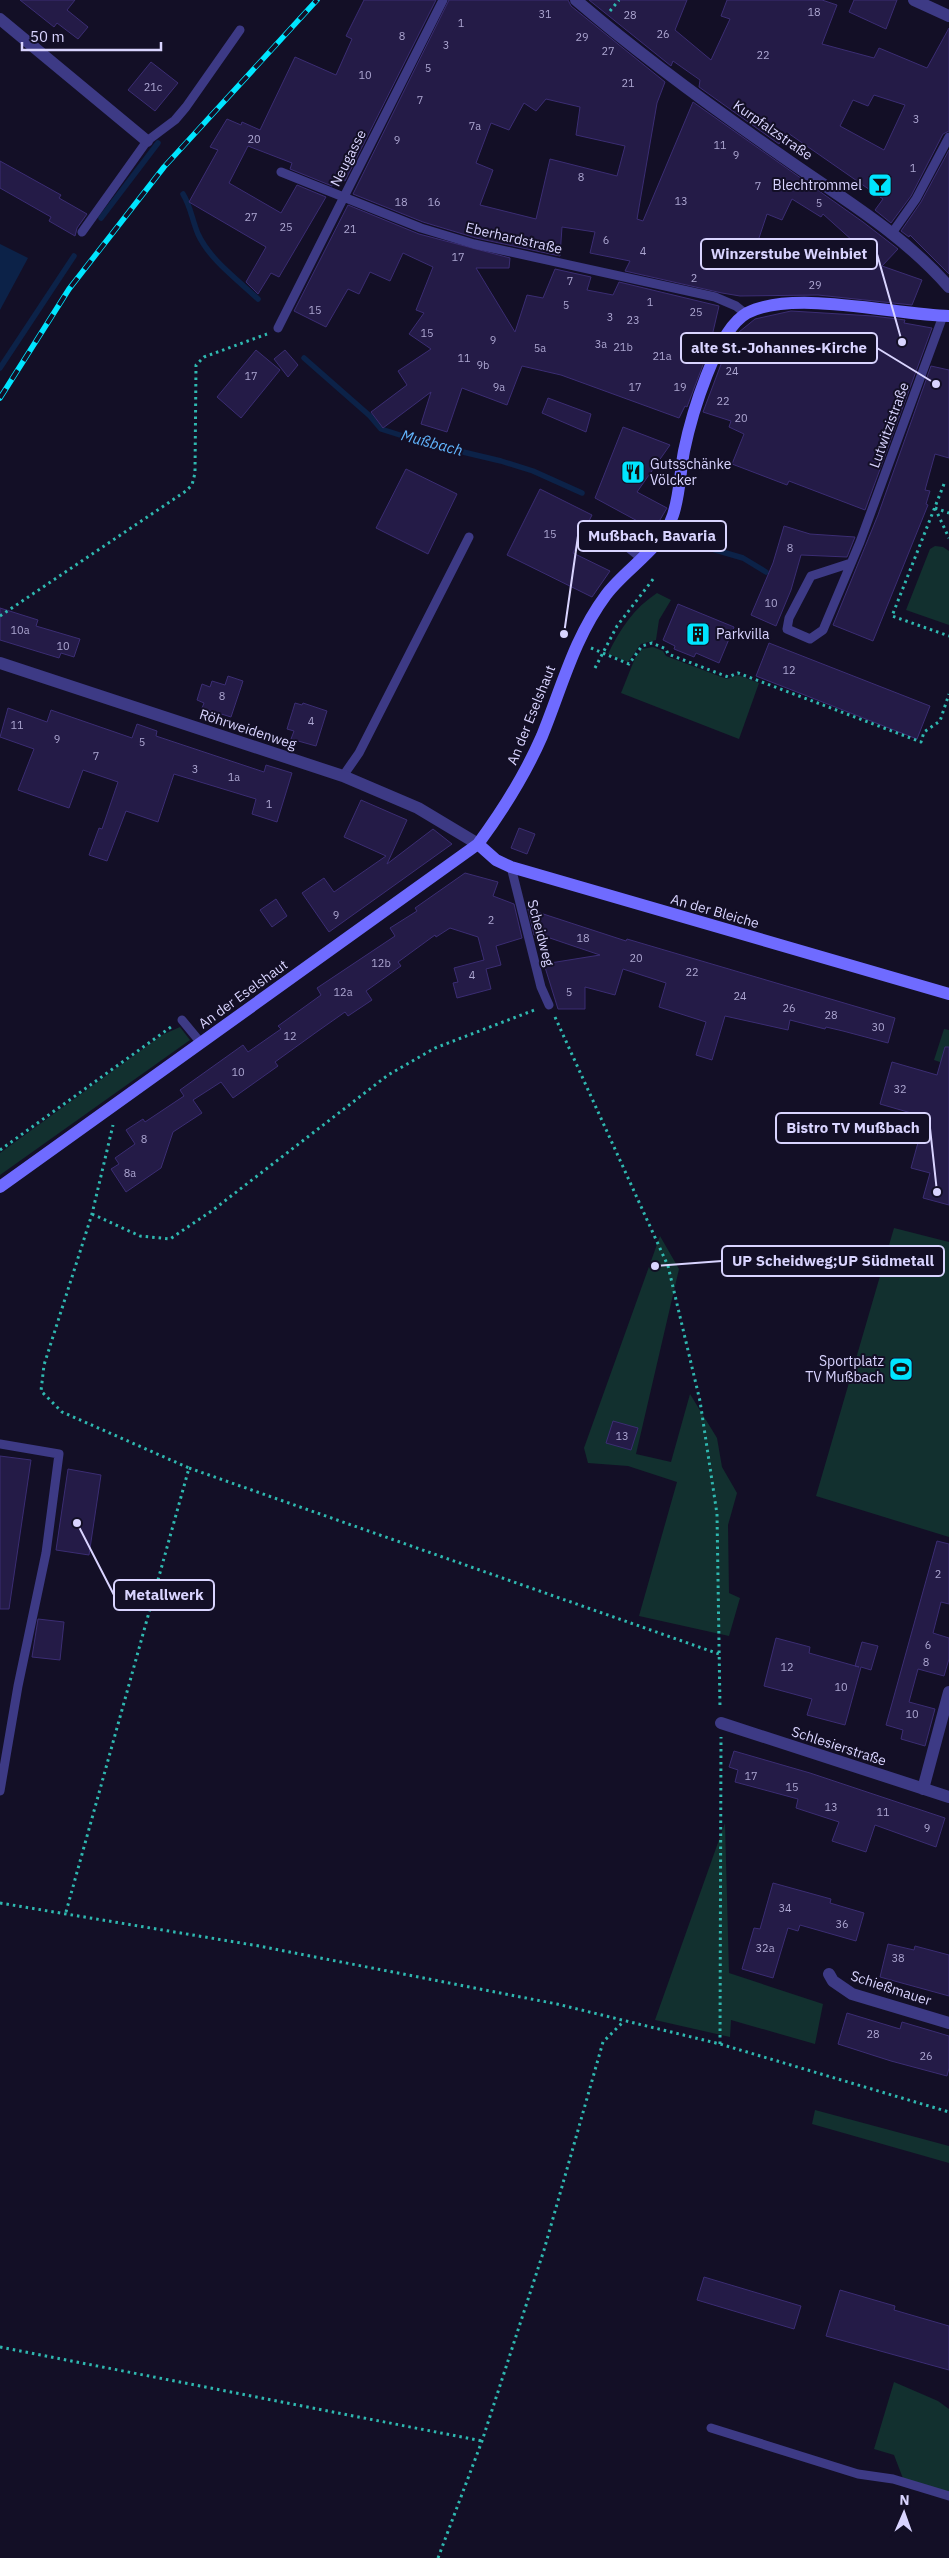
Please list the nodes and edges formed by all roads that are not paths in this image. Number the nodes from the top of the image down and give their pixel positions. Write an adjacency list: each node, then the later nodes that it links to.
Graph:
1 (443, 0): 10 (lane, Neugasse)
2 (576, 0): 12 (street, Kurpfalzstraße)
3 (914, 0): 4 (street)
4 (949, 16)
5 (0, 19): 8 (street)
6 (240, 30): 8 (lane)
7 (949, 137): 12 (lane)
8 (147, 141): 11 (lane)
9 (281, 172): 10 (lane, Eberhardstraße)
10 (344, 197): 14 (lane, Eberhardstraße); 16 (lane, Neugasse)
11 (82, 232)
12 (892, 233): 13 (street, Kurpfalzstraße)
13 (949, 287)
14 (746, 314): 15 (main road, An der Eselshaut); 19 (main road, An der Eselshaut)
15 (946, 316): 20 (lane, Lutwitzistraße)
16 (278, 328)
17 (604, 532): 19 (lane)
18 (469, 537): 22 (lane)
19 (641, 558): 23 (main road, An der Eselshaut)
20 (851, 563): 20 (lane, Lutwitzistraße)
21 (0, 664): 22 (street, Röhrweidenweg)
22 (343, 776): 23 (street, Röhrweidenweg)
23 (478, 844): 24 (main road, An der Bleiche); 28 (main road, An der Eselshaut)
24 (510, 868): 25 (main road, An der Bleiche); 26 (lane, Scheidweg)
25 (949, 994)
26 (549, 1005)
27 (182, 1020): 28 (lane)
28 (201, 1042): 29 (main road, An der Eselshaut)
29 (0, 1187)
30 (0, 1444): 34 (lane)
31 (949, 1692): 33 (street)
32 (721, 1723): 33 (street, Schlesierstraße)
33 (922, 1789): 35 (street, Schlesierstraße)
34 (0, 1791)
35 (949, 1797)
36 (830, 1974): 37 (street, Schießmauer)
37 (949, 2023)
38 (711, 2428): 39 (lane)
39 (949, 2496)

